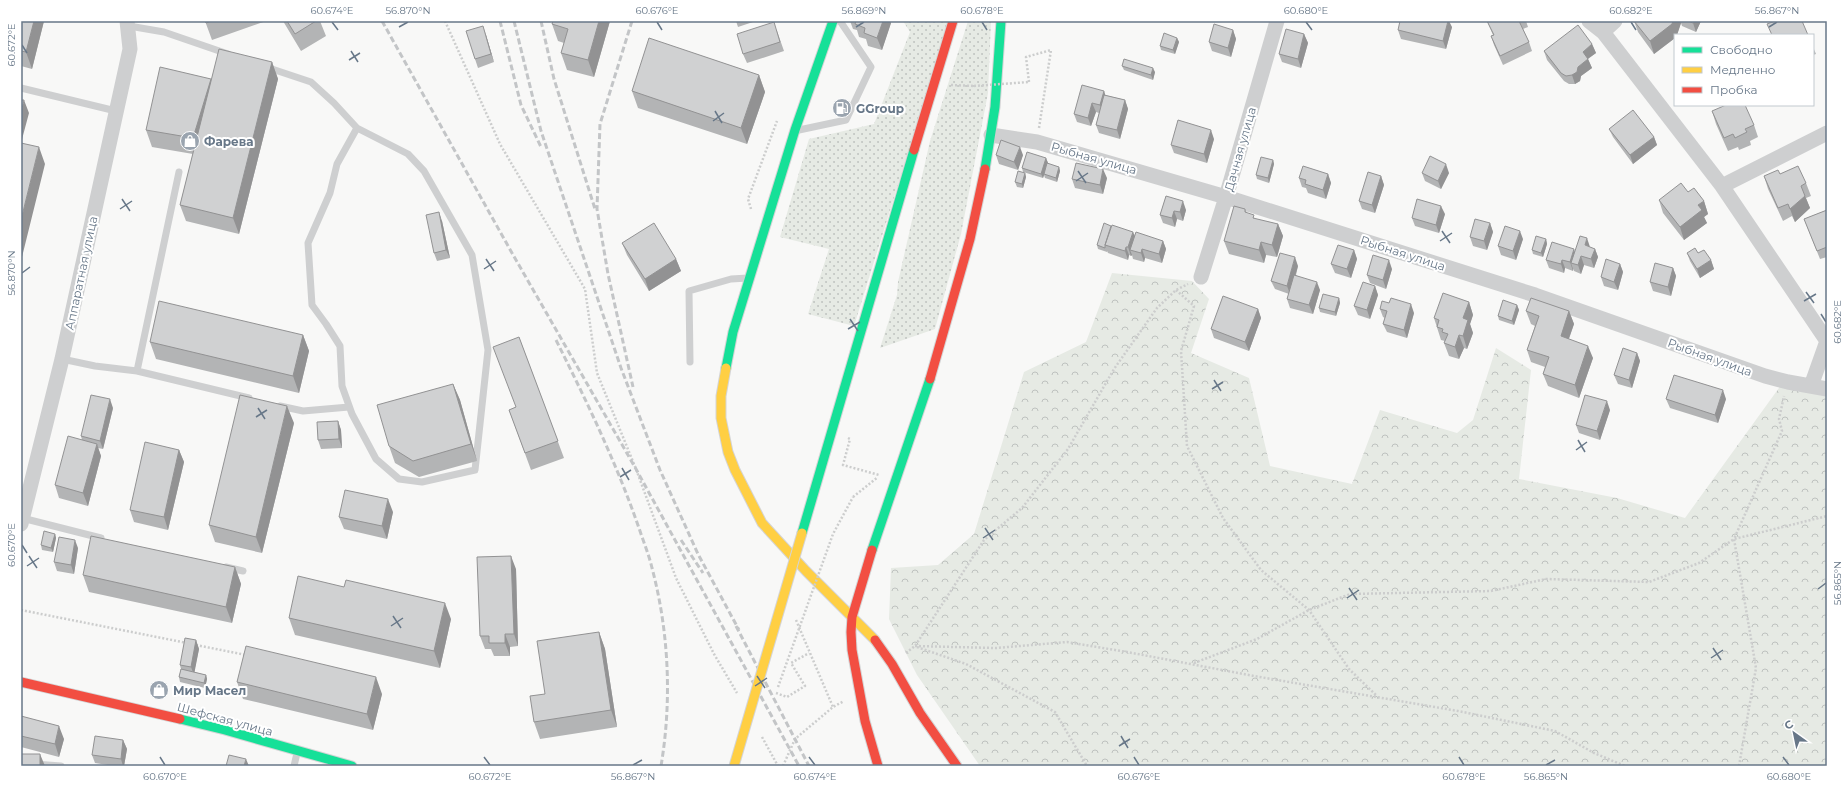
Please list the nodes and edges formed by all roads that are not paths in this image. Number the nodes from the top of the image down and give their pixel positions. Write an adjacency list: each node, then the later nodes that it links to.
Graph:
1 (833, 21): 15 (main road)
2 (840, 21): 15 (lane)
3 (953, 21): 42 (main road, bridge)
4 (1000, 21): 17 (main road)
5 (1277, 21): 20 (street, Дачная улица)
6 (1589, 21): 9 (street)
7 (1615, 21): 9 (street)
8 (130, 23): 10 (lane); 13 (street, Аппаратная улица)
9 (1603, 32): 19 (street)
10 (239, 58)
11 (260, 65): 14 (lane)
12 (21, 88): 13 (lane)
13 (116, 111): 23 (street, Аппаратная улица)
14 (357, 128): 30 (lane); 30 (lane)
15 (795, 130): 22 (main road)
16 (1827, 133): 19 (street)
17 (991, 135): 20 (street, Рыбная улица); 35 (main road)
18 (179, 172): 25 (lane)
19 (1722, 186): 26 (street)
20 (1226, 197): 21 (street, Дачная улица); 26 (street, Рыбная улица)
21 (1201, 277)
22 (750, 278): 24 (lane); 35 (main road)
23 (62, 359): 25 (lane); 31 (street, Аппаратная улица)
24 (690, 362)
25 (137, 371): 28 (lane)
26 (1811, 386): 27 (street, Рыбная улица)
27 (1827, 389)
28 (258, 400)
29 (273, 404): 30 (lane)
30 (349, 407)
31 (22, 521): 32 (lane)
32 (111, 541)
33 (220, 566): 34 (lane)
34 (243, 571)
35 (852, 617): 43 (main road); 44 (main road)
36 (21, 682): 37 (main road, Шефская улица)
37 (298, 751): 40 (lane); 41 (main road, Шефская улица)
38 (21, 763): 39 (lane)
39 (60, 766)
40 (294, 766)
41 (352, 766)
42 (734, 766)
43 (878, 766)
44 (957, 766)

